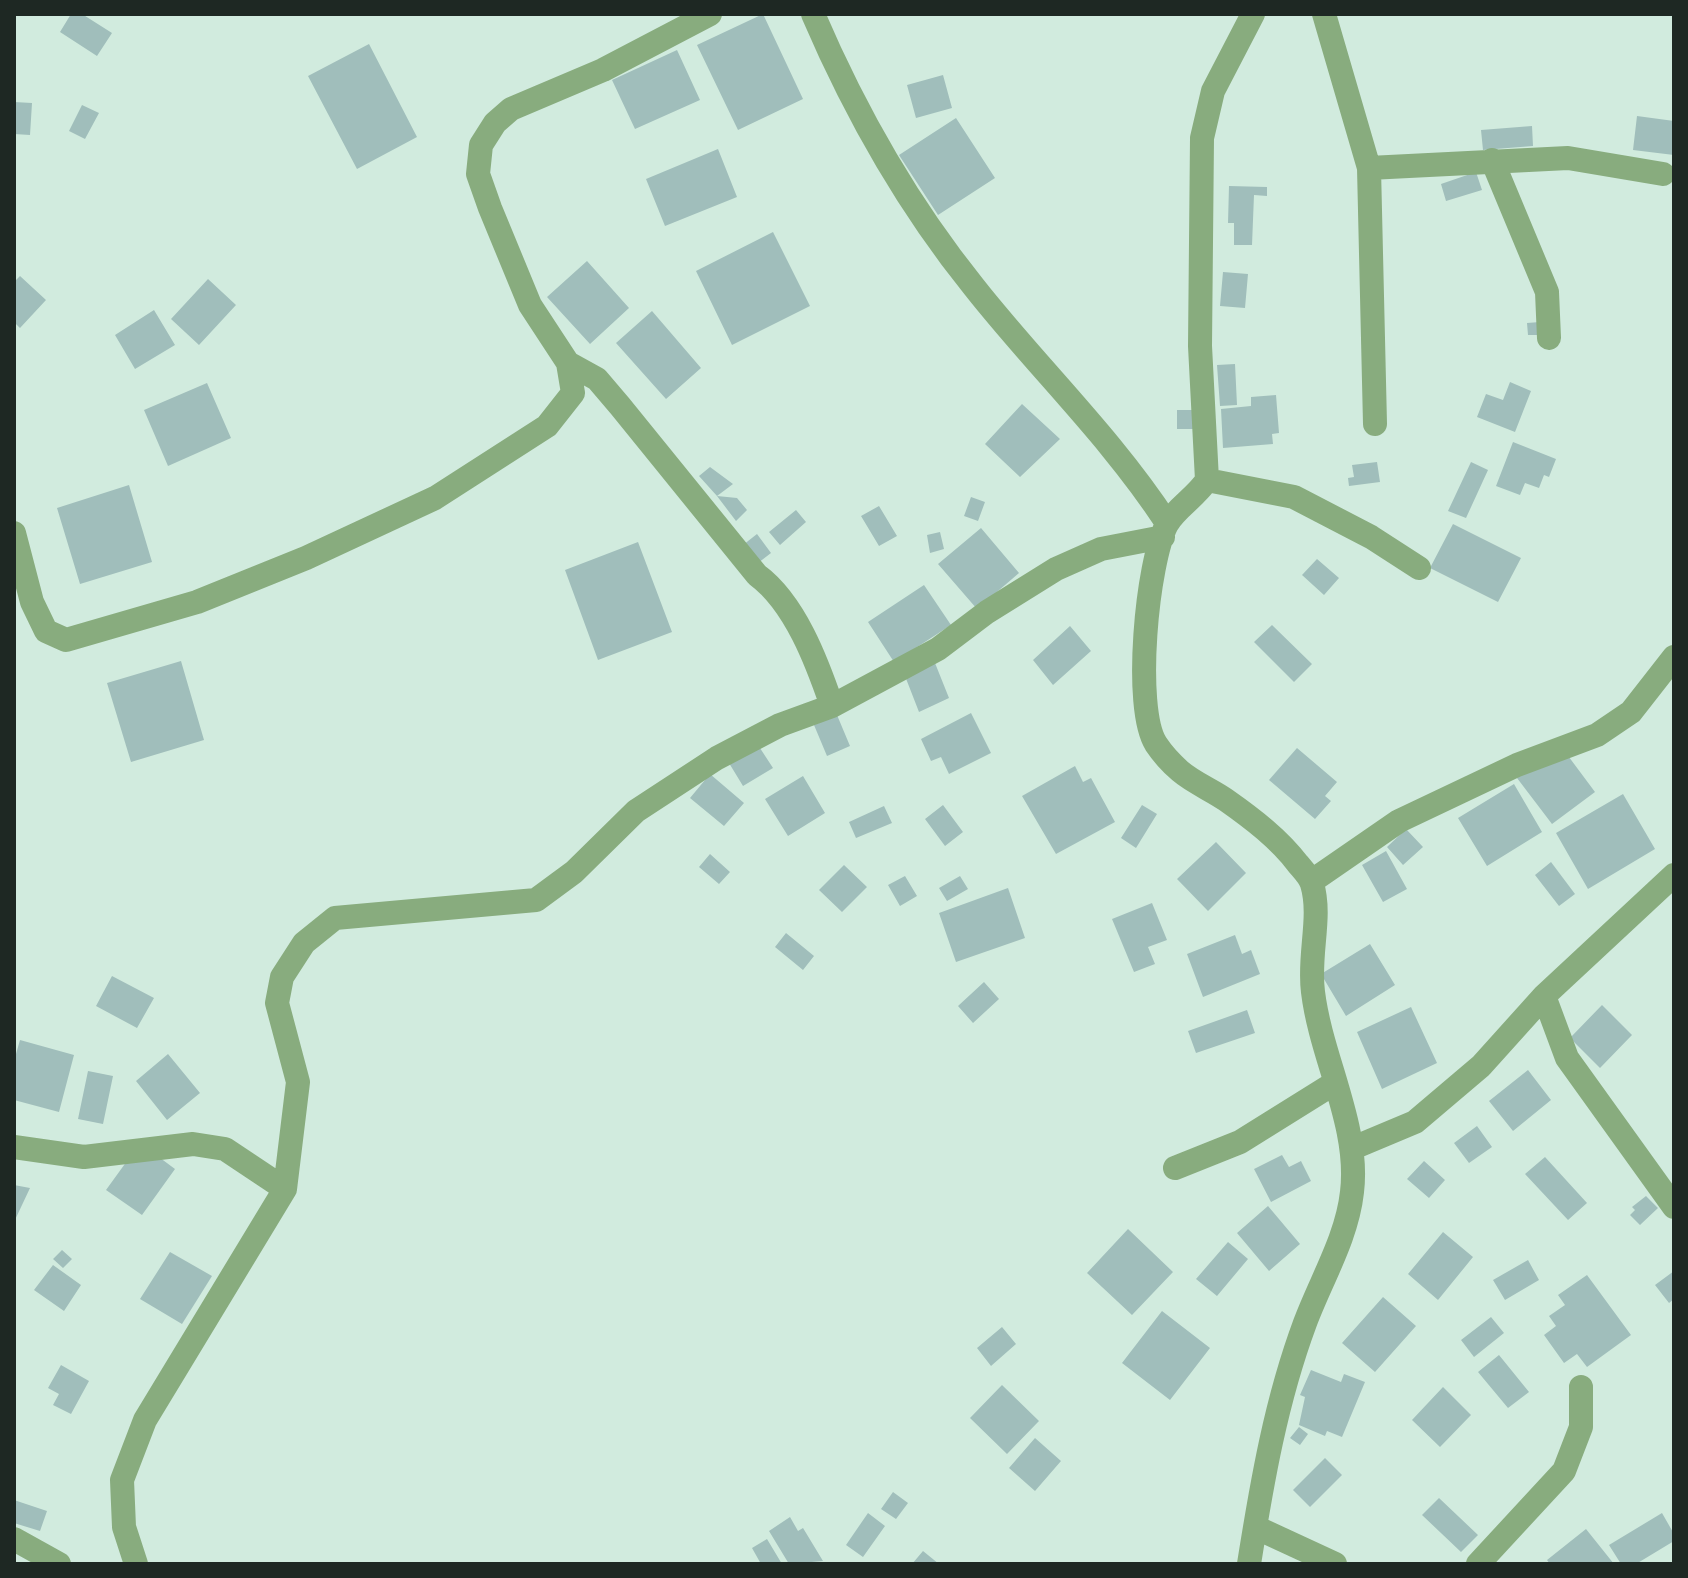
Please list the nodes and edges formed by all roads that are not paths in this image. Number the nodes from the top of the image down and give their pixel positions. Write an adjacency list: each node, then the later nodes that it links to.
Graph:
1 (710, 14): 9 (street)
2 (813, 14): 12 (street)
3 (1253, 14): 11 (street)
4 (1324, 14): 6 (street)
5 (1492, 160): 6 (street); 7 (street); 8 (street)
6 (1369, 168): 10 (street)
7 (1663, 174)
8 (1549, 338)
9 (568, 363): 13 (street); 16 (street)
10 (1375, 424)
11 (1207, 480): 12 (street); 14 (street)
12 (1165, 530): 16 (street); 18 (street)
13 (14, 533)
14 (1419, 568)
15 (1674, 657): 18 (street)
16 (832, 706): 24 (street)
17 (1674, 875): 19 (street)
18 (1312, 881): 20 (street)
19 (1544, 996): 22 (street); 25 (street)
20 (1333, 1084): 22 (street); 23 (street)
21 (14, 1147): 24 (street)
22 (1353, 1148): 27 (street)
23 (1175, 1168)
24 (285, 1189): 30 (street)
25 (1674, 1207)
26 (1581, 1387): 33 (street)
27 (1255, 1527): 31 (street); 32 (street)
28 (14, 1539): 29 (street)
29 (59, 1564)
30 (136, 1564)
31 (1249, 1564)
32 (1335, 1564)
33 (1478, 1564)

